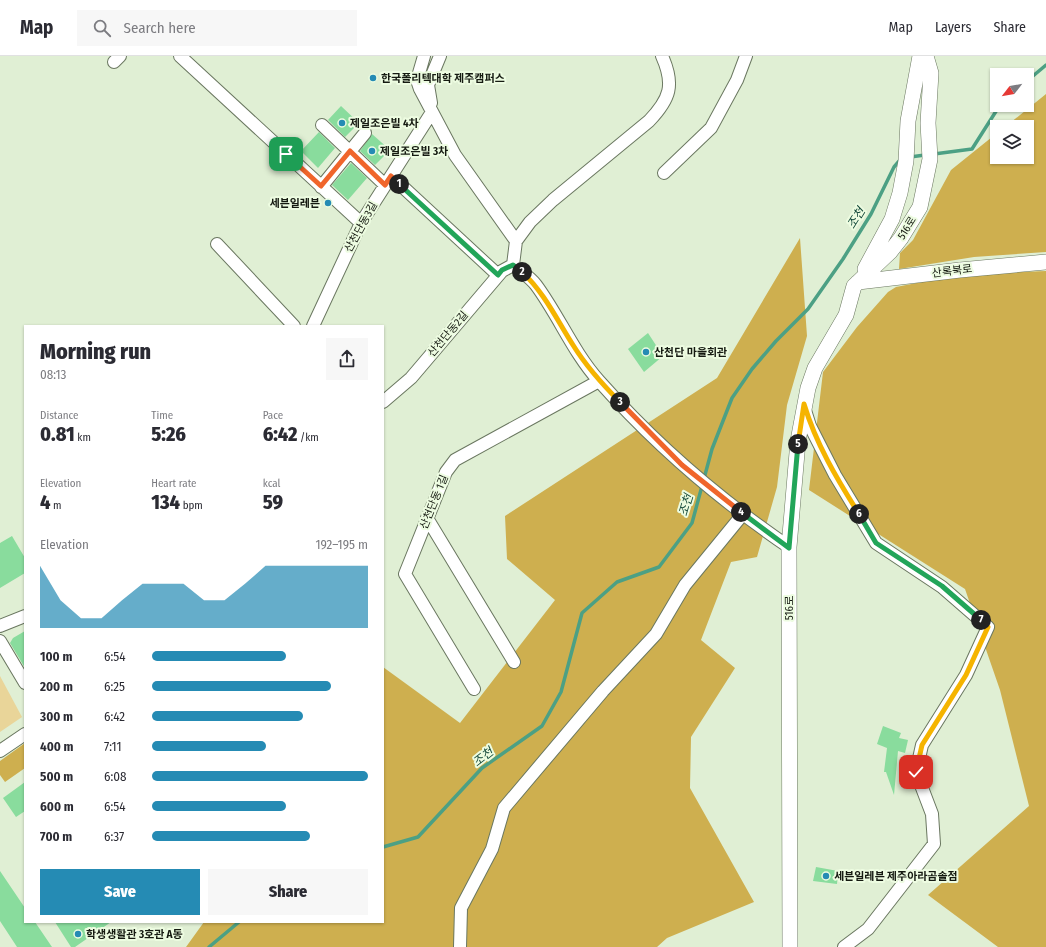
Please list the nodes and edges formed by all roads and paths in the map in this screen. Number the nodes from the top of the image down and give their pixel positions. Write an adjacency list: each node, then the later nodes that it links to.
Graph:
1 (180, 56): 14 (street)
2 (424, 56): 8 (street)
3 (440, 56): 8 (street)
4 (662, 56): 16 (street)
5 (746, 56): 12 (street)
6 (920, 56): 21 (main road, 516로)
7 (926, 56): 21 (main road, 516로)
8 (432, 112): 13 (street, 산천단동3길); 16 (street)
9 (322, 125): 11 (street)
10 (365, 133): 11 (street)
11 (350, 151): 13 (street); 14 (street)
12 (664, 173)
13 (388, 180): 15 (street, 산천단동3길); 20 (street)
14 (321, 186): 15 (street)
15 (361, 223): 23 (street, 산천단동3길)
16 (516, 241): 19 (street)
17 (217, 244): 22 (street)
18 (1046, 262): 21 (main road, 산록북로)
19 (513, 265): 20 (street, 산천단동2길); 24 (street)
20 (498, 275): 25 (street, 산천단동2길)
21 (858, 282): 26 (main road, 516로)
22 (293, 325)
23 (313, 325)
24 (599, 381): 27 (street); 28 (street, 산천단동 1길)
25 (384, 401)
26 (804, 404): 29 (main road, 516로); 40 (street)
27 (744, 514): 29 (street); 38 (street)
28 (428, 518): 33 (street); 35 (street, 산천단동 1길)
29 (789, 548): 39 (main road, 516로)
30 (24, 616): 31 (street)
31 (0, 626)
32 (0, 641): 34 (street)
33 (514, 662)
34 (24, 681)
35 (474, 689)
36 (24, 735): 37 (street)
37 (0, 751)
38 (460, 947)
39 (790, 947)
40 (844, 947)

